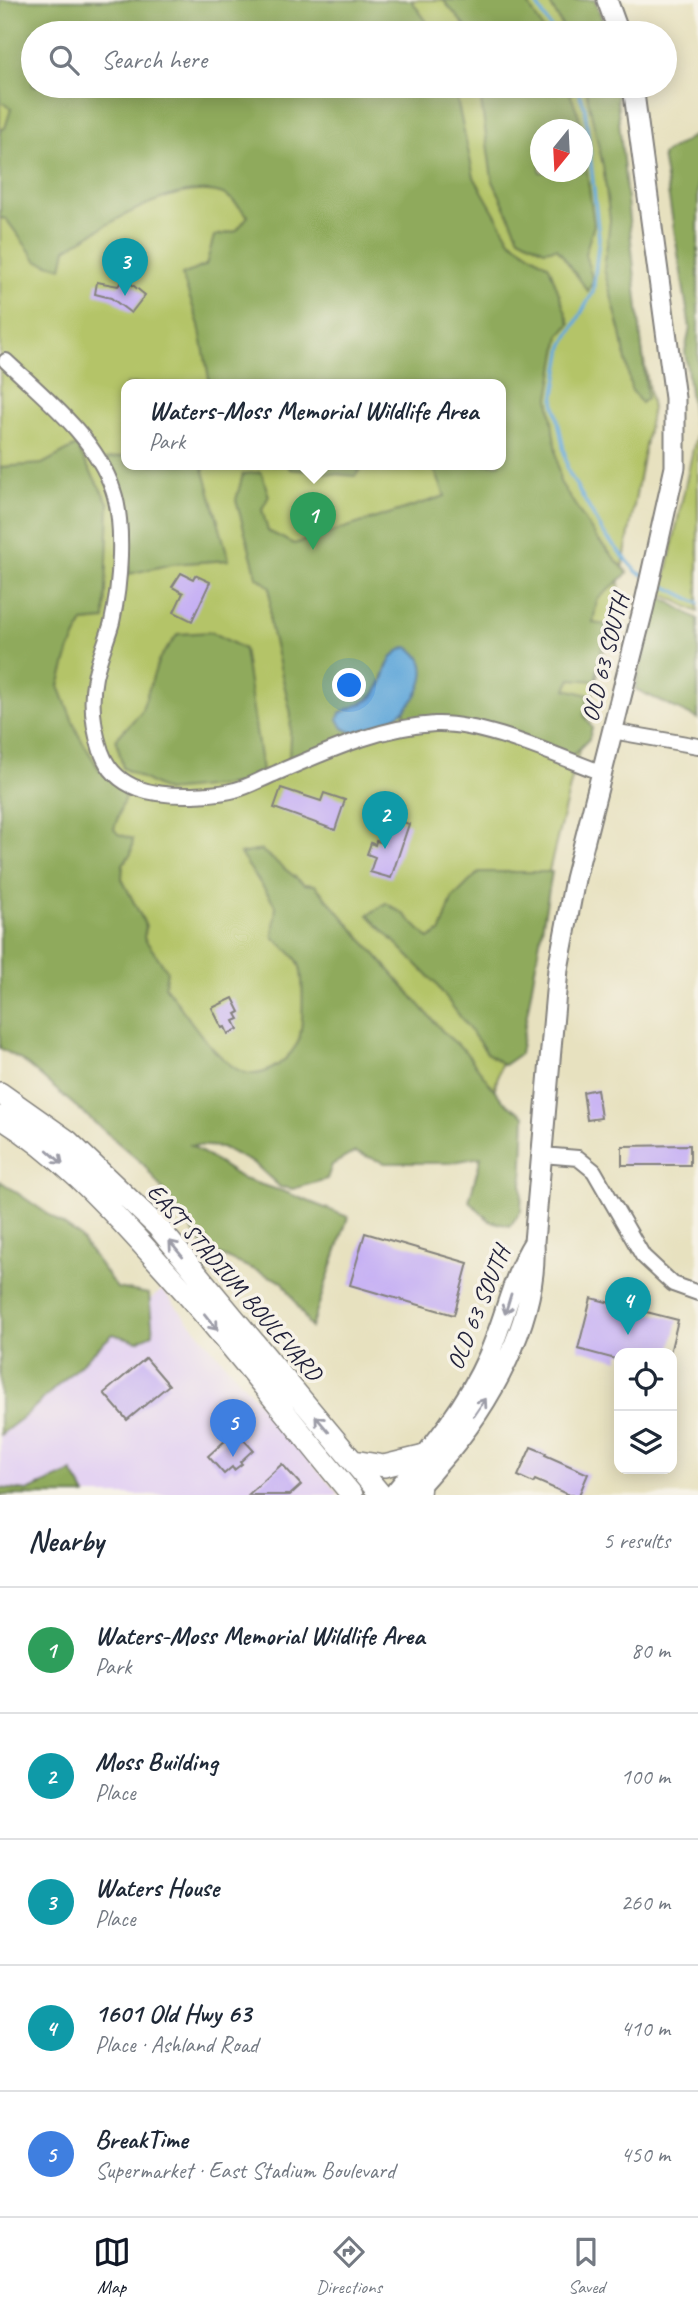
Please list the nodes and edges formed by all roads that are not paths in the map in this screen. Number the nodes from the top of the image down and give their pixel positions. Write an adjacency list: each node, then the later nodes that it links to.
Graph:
1 (607, 0): 2 (main road)
2 (615, 21)
3 (636, 98): 5 (main road, OLD 63 SOUTH)
4 (6, 360): 7 (street)
5 (612, 731): 6 (street); 7 (main road, OLD 63 SOUTH)
6 (698, 746)
7 (603, 773): 10 (main road, OLD 63 SOUTH)
8 (0, 1093): 14 (main road, EAST STADIUM BOULEVARD, one-way to 8)
9 (0, 1117): 15 (main road, EAST STADIUM BOULEVARD, one-way to 15)
10 (542, 1155): 11 (main road, OLD 63 SOUTH); 12 (street)
11 (534, 1242): 13 (main road, OLD 63 SOUTH, one-way to 13); 16 (main road, OLD 63 SOUTH, one-way to 11)
12 (698, 1293)
13 (425, 1456): 14 (main road); 19 (main road, OLD 63 SOUTH)
14 (354, 1461): 18 (main road, EAST STADIUM BOULEVARD)
15 (337, 1485): 17 (main road, EAST STADIUM BOULEVARD)
16 (415, 1491)
17 (352, 1495)
18 (381, 1495)
19 (393, 1495)

